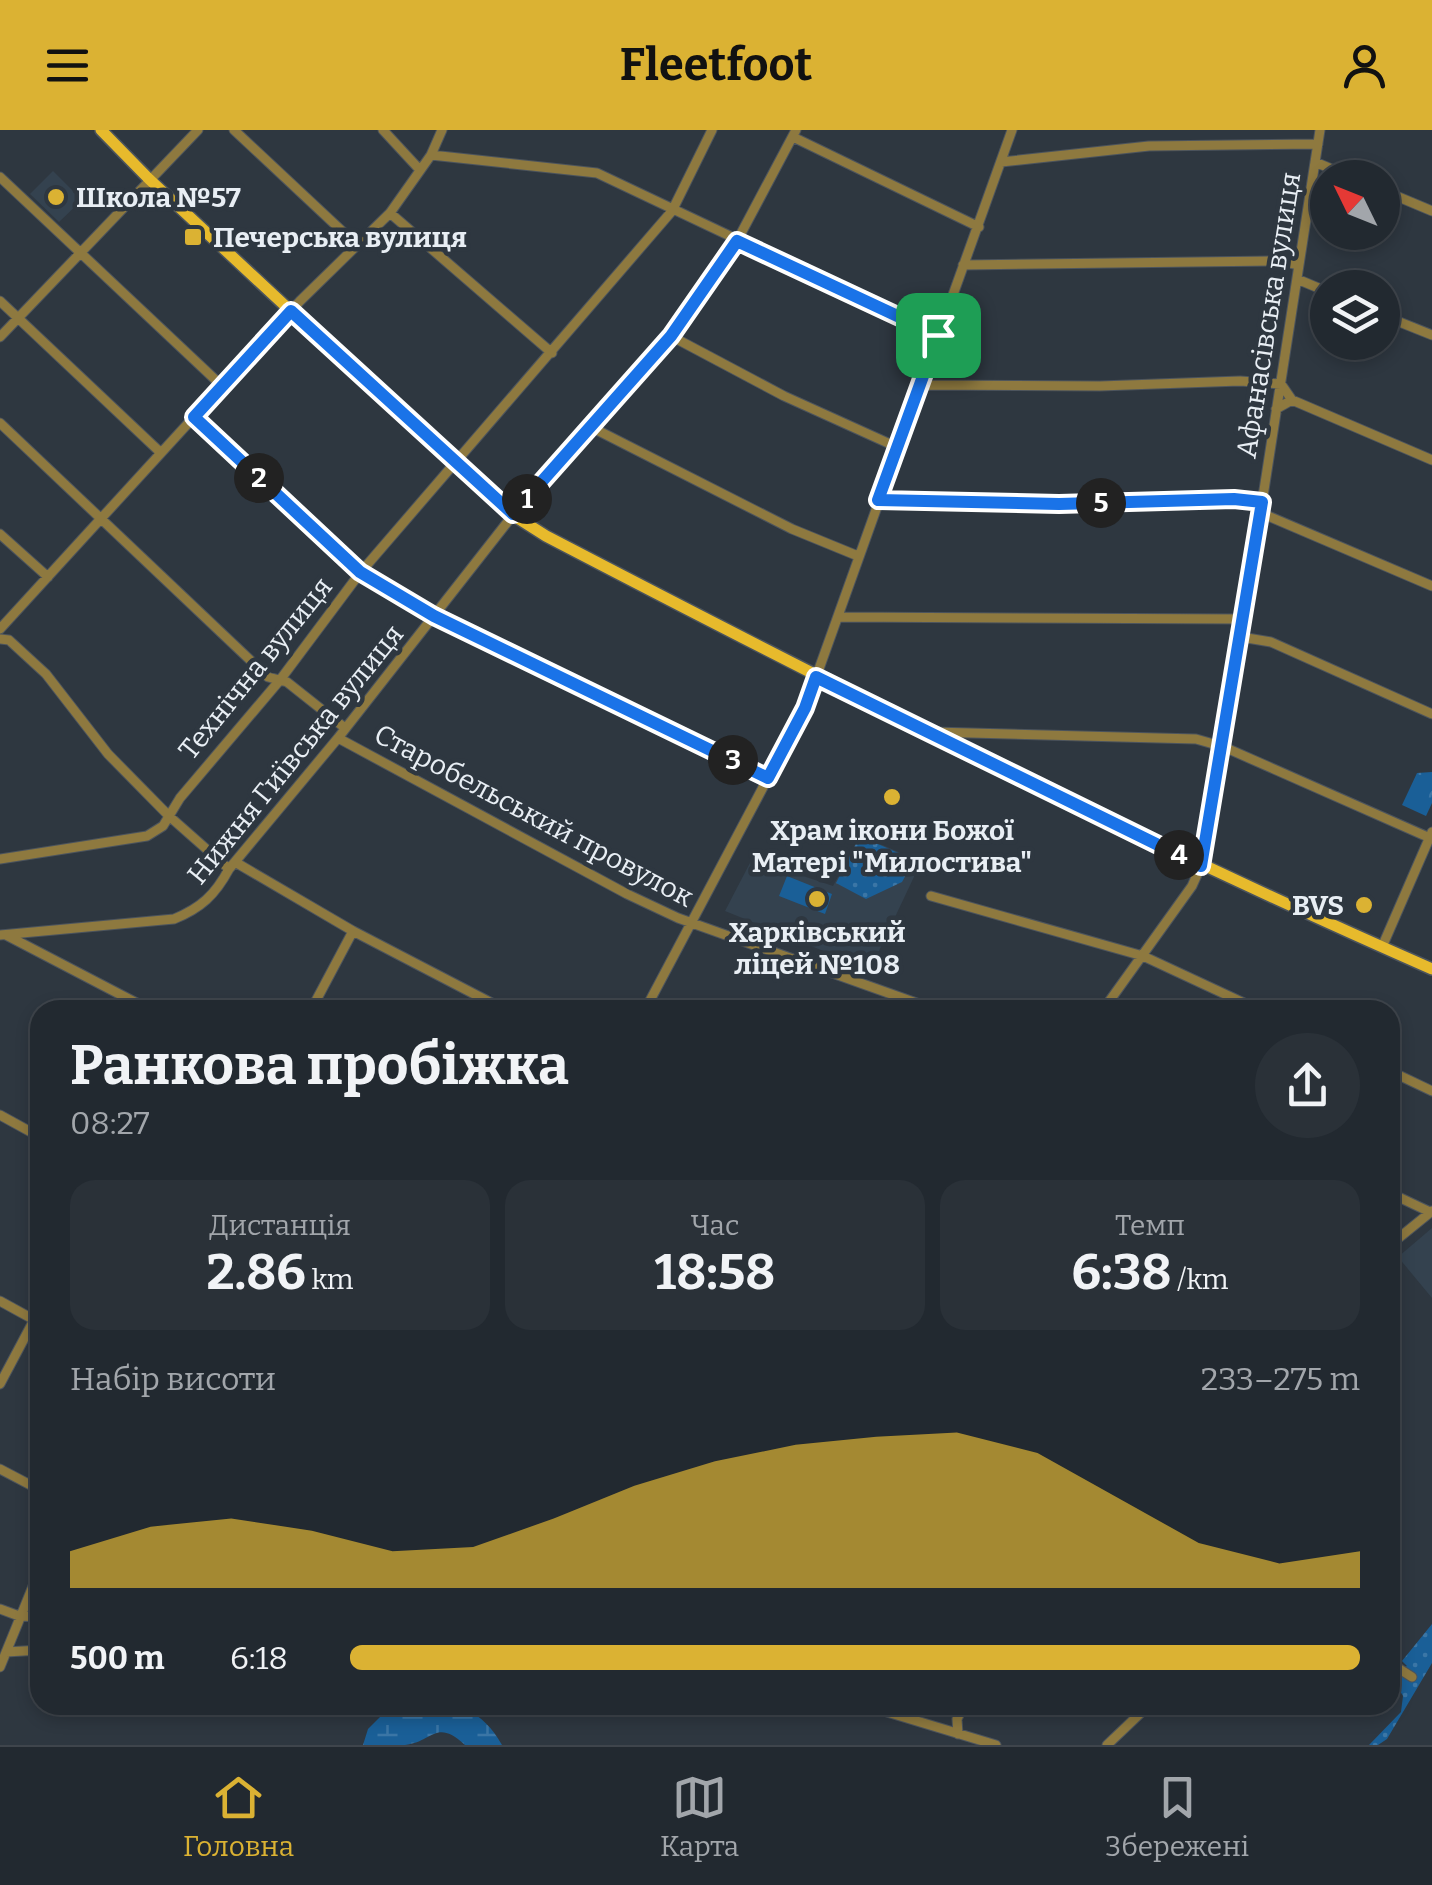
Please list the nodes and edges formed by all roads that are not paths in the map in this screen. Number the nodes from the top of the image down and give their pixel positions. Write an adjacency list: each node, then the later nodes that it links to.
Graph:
1 (102, 130): 16 (main road)
2 (198, 130): 16 (street)
3 (234, 130): 24 (street)
4 (383, 130): 14 (street)
5 (442, 130): 11 (street)
6 (712, 130): 19 (street, Технічна вулиця)
7 (1012, 130): 13 (street)
8 (1320, 130): 10 (street, Афанасівська вулиця)
9 (795, 134): 22 (street); 23 (street, Нижня Гиївська вулиця)
10 (1318, 144): 12 (street, Афанасівська вулиця); 13 (street)
11 (431, 156): 14 (street); 19 (street)
12 (1315, 160)
13 (1001, 162): 22 (street)
14 (420, 170): 21 (street)
15 (0, 177): 25 (street)
16 (149, 179): 25 (street); 31 (main road)
17 (1310, 194): 27 (street, Афанасівська вулиця)
18 (1400, 197): 20 (street)
19 (672, 210): 23 (street); 38 (street, Технічна вулиця)
20 (1432, 210)
21 (390, 213): 24 (street); 38 (street)
22 (979, 227): 26 (street)
23 (737, 241): 34 (street); 35 (street, Нижня Гиївська вулиця)
24 (358, 246): 31 (street)
25 (80, 252): 32 (street); 41 (street)
26 (963, 265): 27 (street); 34 (street)
27 (1299, 265): 28 (street, Афанасівська вулиця)
28 (1296, 280): 29 (street); 39 (street, Афанасівська вулиця)
29 (1310, 285)
30 (0, 301): 32 (street)
31 (291, 311): 41 (street); 50 (main road)
32 (18, 318): 37 (street); 48 (street)
33 (1400, 323): 36 (street)
34 (938, 335): 40 (street)
35 (671, 336): 46 (street, Нижня Гиївська вулиця); 47 (street)
36 (1432, 336)
37 (0, 337)
38 (552, 352): 50 (street, Технічна вулиця)
39 (1280, 384): 40 (street); 42 (street); 43 (street, Афанасівська вулиця)
40 (922, 385): 47 (street)
41 (222, 386): 44 (street)
42 (1292, 400): 43 (street); 49 (street)
43 (1276, 410): 52 (street, Афанасівська вулиця)
44 (194, 417): 48 (street); 57 (street)
45 (0, 423): 54 (street, Старобельський провулок)
46 (589, 426): 53 (street, Нижня Гиївська вулиця); 56 (street)
47 (899, 448): 51 (street)
48 (160, 452): 54 (street)
49 (1432, 460)
50 (456, 465): 53 (main road); 57 (street, Технічна вулиця)
51 (878, 500): 52 (street); 56 (street)
52 (1262, 508): 59 (street); 62 (street, Афанасівська вулиця)
53 (513, 514): 60 (street, Нижня Гиївська вулиця); 66 (main road)
54 (103, 518): 58 (street); 67 (street, Старобельський провулок)
55 (0, 534): 58 (street)
56 (858, 556): 61 (street)
57 (360, 572): 60 (street); 67 (street, Технічна вулиця)
58 (48, 577): 63 (street)
59 (1432, 586)
60 (434, 616): 70 (street, Нижня Гиївська вулиця); 72 (street)
61 (838, 617): 62 (street); 66 (street)
62 (1242, 620): 64 (street, Афанасівська вулиця)
63 (3, 626): 65 (street)
64 (1241, 637): 68 (street); 71 (street, Афанасівська вулиця)
65 (4, 640): 73 (street)
66 (816, 677): 69 (main road); 72 (street)
67 (280, 680): 70 (street, Старобельський провулок); 73 (street, Технічна вулиця)
68 (1432, 714)
69 (926, 732): 71 (street); 77 (main road)
70 (342, 733): 76 (street, Нижня Гиївська вулиця); 79 (street, Старобельський провулок)
71 (1224, 747): 74 (street); 77 (street, Афанасівська вулиця)
72 (768, 778): 79 (street)
73 (169, 816): 75 (street, Технічна вулиця); 76 (street)
74 (1431, 835): 82 (street)
75 (0, 859)
76 (232, 866): 80 (street); 81 (street, Нижня Гиївська вулиця)
77 (1201, 866): 82 (main road); 83 (street, Афанасівська вулиця)
78 (932, 896): 83 (street)
79 (691, 923): 88 (street); 89 (street, Старобельський провулок)
80 (353, 931): 86 (street); 87 (street)
81 (3, 935): 85 (street)
82 (1382, 948): 84 (main road)
83 (1144, 956): 90 (street, Афанасівська вулиця); 91 (street)
84 (1432, 970)
85 (130, 1000)
86 (317, 1000)
87 (486, 1000)
88 (651, 1000)
89 (909, 1000)
90 (1111, 1000)
91 (1238, 1000)
92 (1400, 1076): 93 (street)
93 (1432, 1091)
94 (0, 1115): 95 (street)
95 (30, 1132)
96 (1400, 1197): 97 (street)
97 (1431, 1211): 98 (street)
98 (1400, 1237)
99 (0, 1301): 100 (street)
100 (30, 1318)
101 (30, 1334): 102 (street)
102 (0, 1384)
103 (0, 1469): 104 (street)
104 (30, 1485)
105 (30, 1592): 107 (street)
106 (0, 1609): 107 (street)
107 (20, 1616): 108 (street); 110 (street)
108 (30, 1616)
109 (30, 1651): 110 (street)
110 (6, 1652): 111 (street)
111 (0, 1667)
112 (1400, 1668): 113 (street)
113 (1412, 1676)
114 (896, 1715): 117 (street)
115 (959, 1715): 117 (street)
116 (1138, 1715): 119 (street)
117 (958, 1734): 118 (street)
118 (996, 1745)
119 (1107, 1745)

